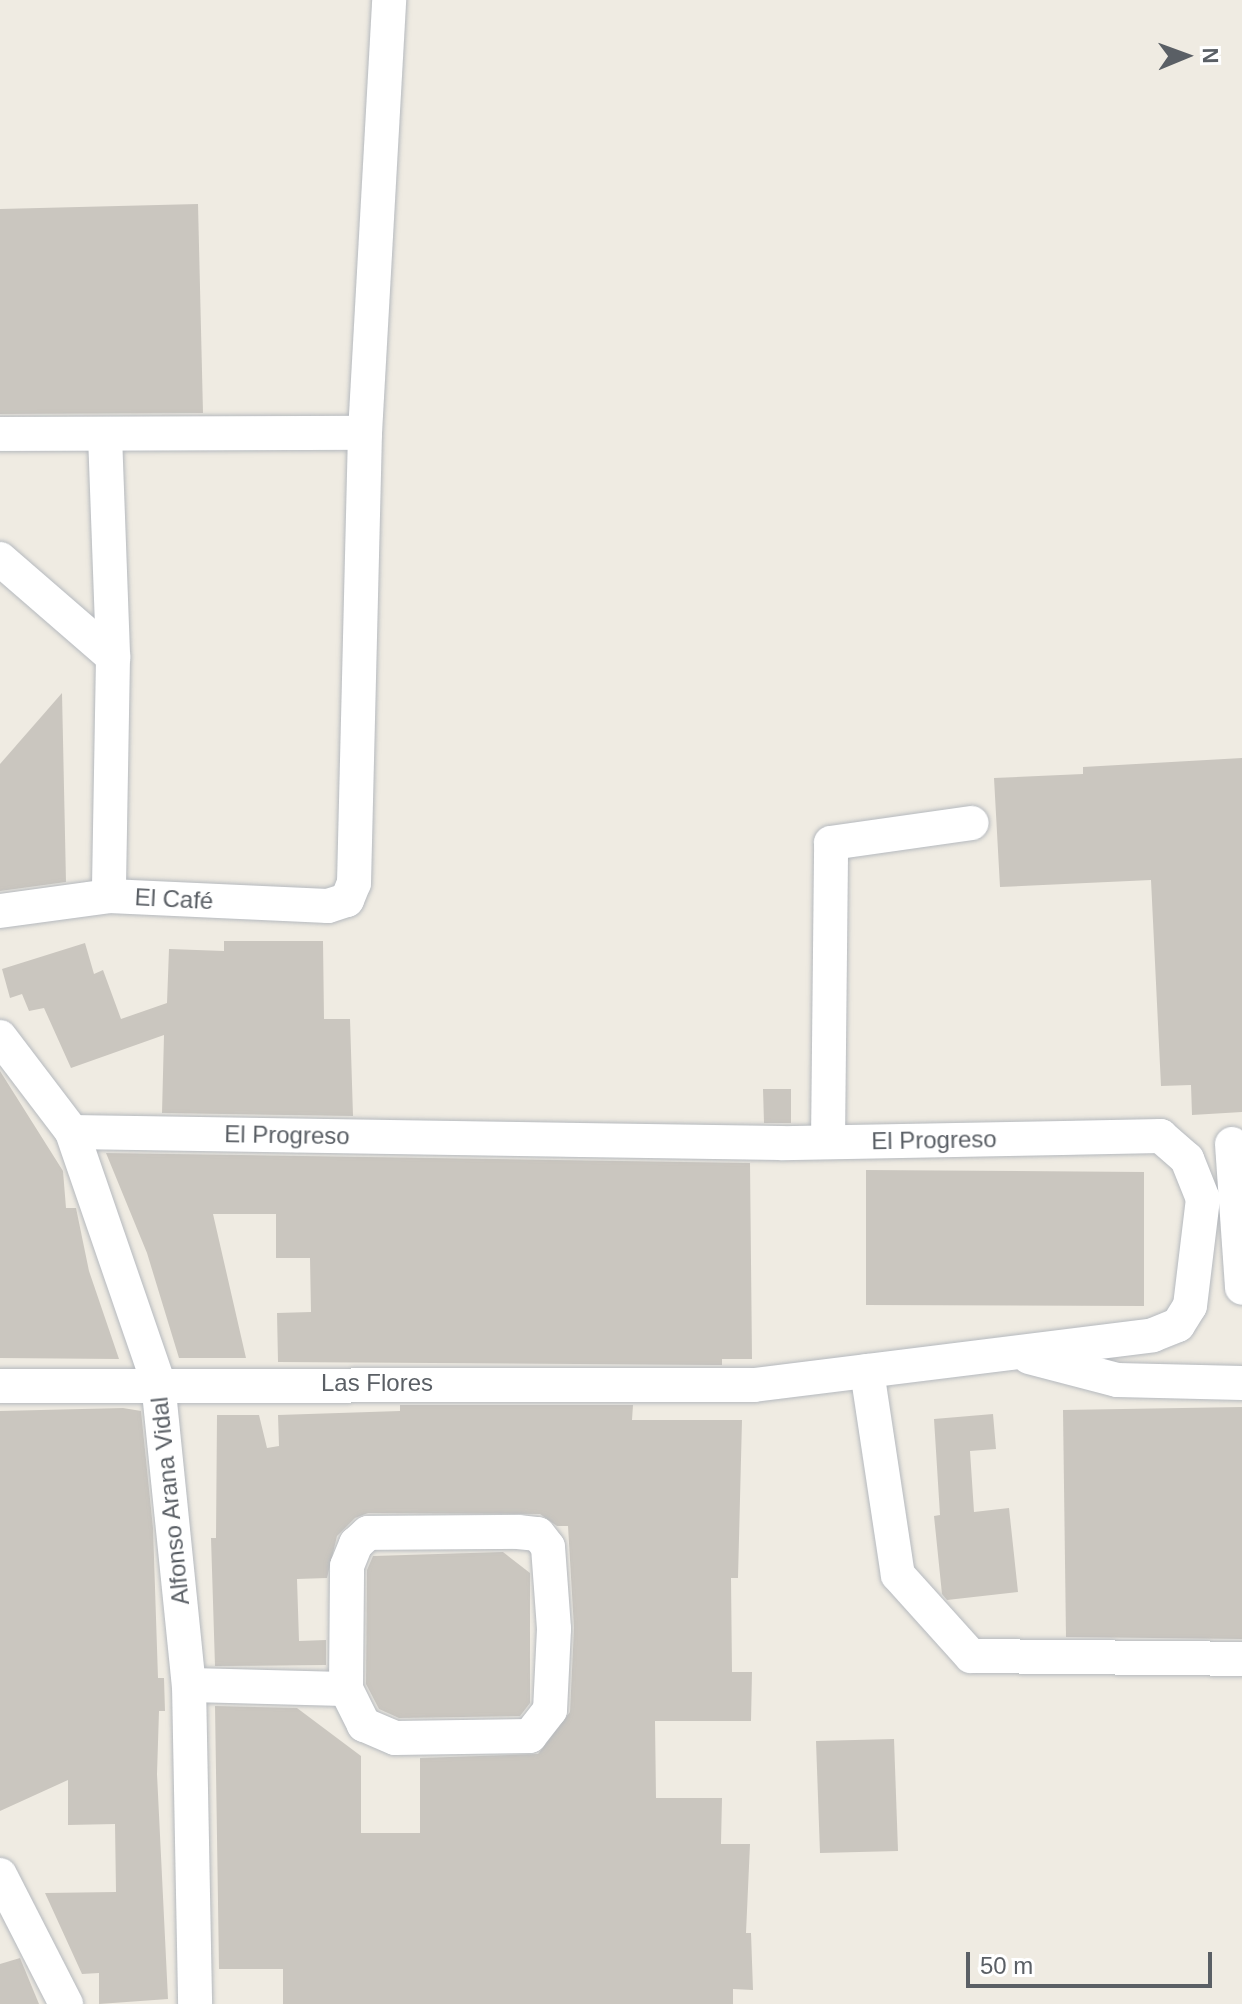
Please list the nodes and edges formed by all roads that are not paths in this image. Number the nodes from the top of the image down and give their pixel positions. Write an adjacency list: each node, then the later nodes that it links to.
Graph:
1 (389, 0): 2 (street)
2 (365, 433): 4 (street); 8 (street, El Café)
3 (0, 434): 4 (street)
4 (105, 435): 6 (street)
5 (0, 559): 6 (street)
6 (113, 657): 8 (street)
7 (972, 823): 12 (street)
8 (109, 896): 9 (street, El Café)
9 (0, 911)
10 (0, 1037): 11 (street, Alfonso Arana Vidal)
11 (72, 1132): 12 (street, El Progreso); 18 (street, Alfonso Arana Vidal)
12 (828, 1142): 14 (street, El Progreso)
13 (1237, 1142): 14 (street); 15 (street)
14 (1187, 1159): 16 (street)
15 (1242, 1288)
16 (1013, 1353): 17 (street); 19 (street)
17 (867, 1371): 18 (street, Las Flores); 21 (street)
18 (158, 1382): 20 (street, Las Flores); 22 (street, Alfonso Arana Vidal)
19 (1242, 1383)
20 (0, 1386)
21 (1242, 1659)
22 (189, 1685): 23 (street); 26 (street, Alfonso Arana Vidal)
23 (346, 1689): 23 (street)
24 (0, 1875): 25 (street)
25 (66, 2004)
26 (195, 2004)

